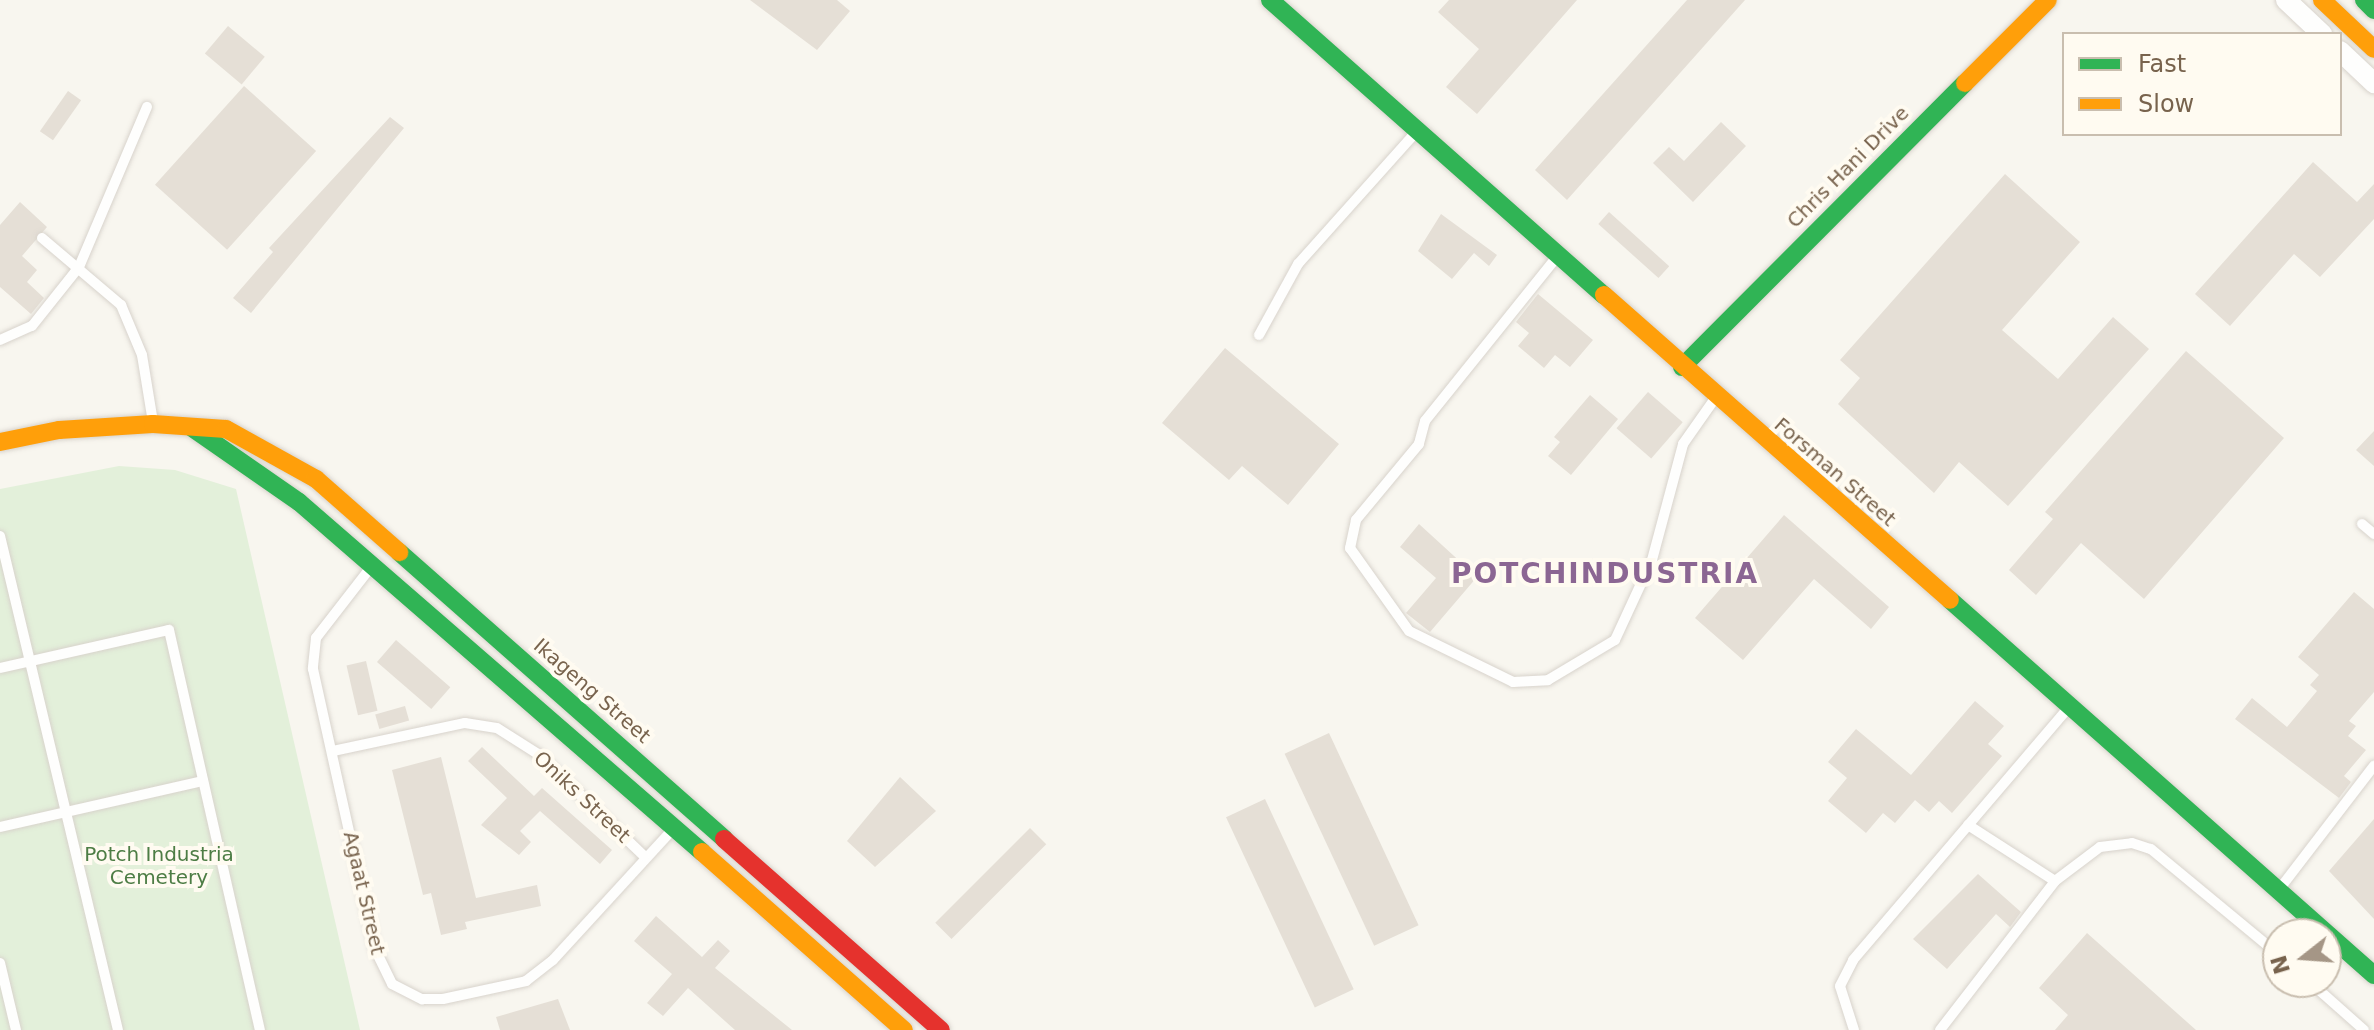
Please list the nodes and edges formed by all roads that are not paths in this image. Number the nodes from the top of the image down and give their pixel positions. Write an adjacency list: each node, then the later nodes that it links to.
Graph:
1 (1270, 0): 12 (main road, Forsman Street)
2 (2048, 0): 18 (main road, Chris Hani Drive)
3 (2286, 0): 7 (street)
4 (2322, 0): 8 (main road)
5 (2364, 0): 6 (main road)
6 (2374, 10)
7 (2320, 32)
8 (2374, 49)
9 (2342, 53): 10 (street)
10 (2374, 83)
11 (147, 107): 15 (lane)
12 (1418, 130): 14 (main road, Forsman Street); 16 (lane)
13 (42, 238): 15 (lane)
14 (1558, 256): 18 (main road, Forsman Street); 19 (lane)
15 (79, 267): 17 (lane); 20 (lane)
16 (1259, 335)
17 (0, 340)
18 (1682, 367): 19 (main road, Forsman Street)
19 (1716, 397): 30 (main road, Forsman Street)
20 (153, 424): 21 (main road, Ikageng Street); 22 (main road, Ikageng Street)
21 (191, 427): 26 (main road, Ikageng Street); 27 (main road)
22 (0, 442)
23 (2362, 524): 24 (lane)
24 (2374, 534)
25 (0, 536): 28 (lane)
26 (390, 544): 27 (lane, Agaat Street); 34 (main road, Ikageng Street)
27 (372, 565): 31 (lane, Agaat Street); 37 (main road)
28 (31, 661): 29 (lane); 33 (lane); 35 (lane)
29 (0, 668)
30 (2070, 706): 36 (lane); 41 (main road, Forsman Street)
31 (333, 751): 39 (lane, Oniks Street); 39 (lane, Agaat Street)
32 (2374, 766): 41 (lane)
33 (203, 781): 35 (lane); 48 (lane)
34 (693, 809): 37 (lane, Agaat Street); 50 (main road, Ikageng Street)
35 (68, 811): 38 (lane); 47 (lane)
36 (1968, 825): 40 (lane); 51 (lane)
37 (676, 826): 39 (lane, Agaat Street); 49 (main road)
38 (0, 827)
39 (644, 856)
40 (2055, 881): 42 (lane); 52 (lane)
41 (2280, 889): 44 (main road, Forsman Street)
42 (2262, 941)
43 (0, 963): 46 (lane)
44 (2374, 975)
45 (2328, 998): 53 (lane)
46 (16, 1030)
47 (118, 1030)
48 (260, 1030)
49 (904, 1030)
50 (941, 1030)
51 (1854, 1030)
52 (1940, 1030)
53 (2364, 1030)

